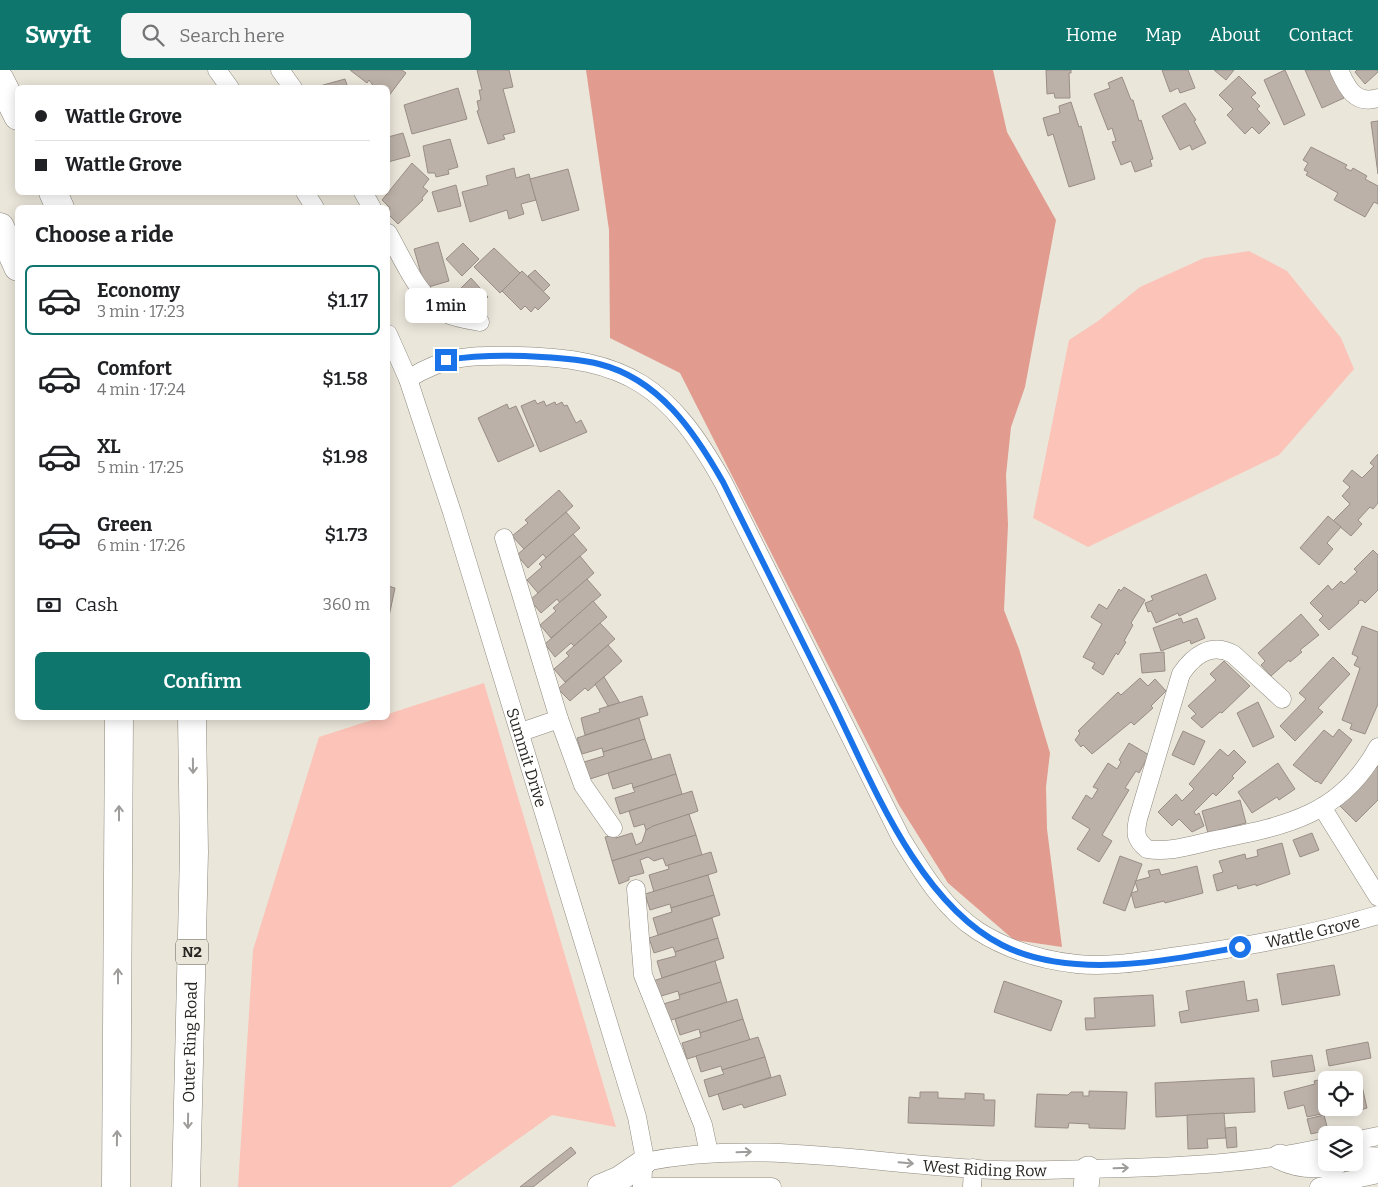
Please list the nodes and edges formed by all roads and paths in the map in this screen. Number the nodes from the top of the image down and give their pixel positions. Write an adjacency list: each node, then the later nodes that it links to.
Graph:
1 (217, 70): 5 (street)
2 (280, 70): 6 (street)
3 (1339, 70): 7 (street)
4 (0, 80): 8 (highway)
5 (228, 85)
6 (291, 85)
7 (1378, 98)
8 (15, 110)
9 (0, 227): 11 (highway)
10 (390, 241): 12 (street)
11 (15, 260)
12 (480, 322)
13 (390, 338): 14 (street, Summit Drive)
14 (408, 379): 20 (street, Summit Drive); 26 (street, Wattle Grove)
15 (504, 538): 17 (street)
16 (1282, 699): 22 (street)
17 (559, 719): 20 (street); 23 (street)
18 (119, 720): 40 (highway, one-way to 18)
19 (192, 720): 41 (highway, Outer Ring Road / N2, one-way to 41)
20 (521, 732): 34 (street, Summit Drive)
21 (1378, 748): 22 (street)
22 (1322, 808): 25 (street)
23 (613, 828)
24 (636, 889): 30 (street)
25 (1378, 897)
26 (1378, 916)
27 (1378, 1136): 28 (street)
28 (1363, 1139)
29 (1318, 1149): 31 (street, West Riding Row)
30 (709, 1154): 34 (street, West Riding Row); 36 (street, West Riding Row, one-way to 36)
31 (1280, 1158): 35 (main road); 38 (street, West Riding Row, one-way to 31)
32 (1363, 1159): 33 (main road)
33 (1378, 1160)
34 (644, 1162): 39 (main road); 42 (street, Summit Drive)
35 (1318, 1165)
36 (973, 1168): 38 (street, West Riding Row); 44 (street)
37 (1378, 1174): 45 (street)
38 (1087, 1178)
39 (610, 1183): 42 (main road)
40 (116, 1187)
41 (186, 1187)
42 (642, 1187): 43 (street)
43 (772, 1187)
44 (972, 1187)
45 (1319, 1187)

